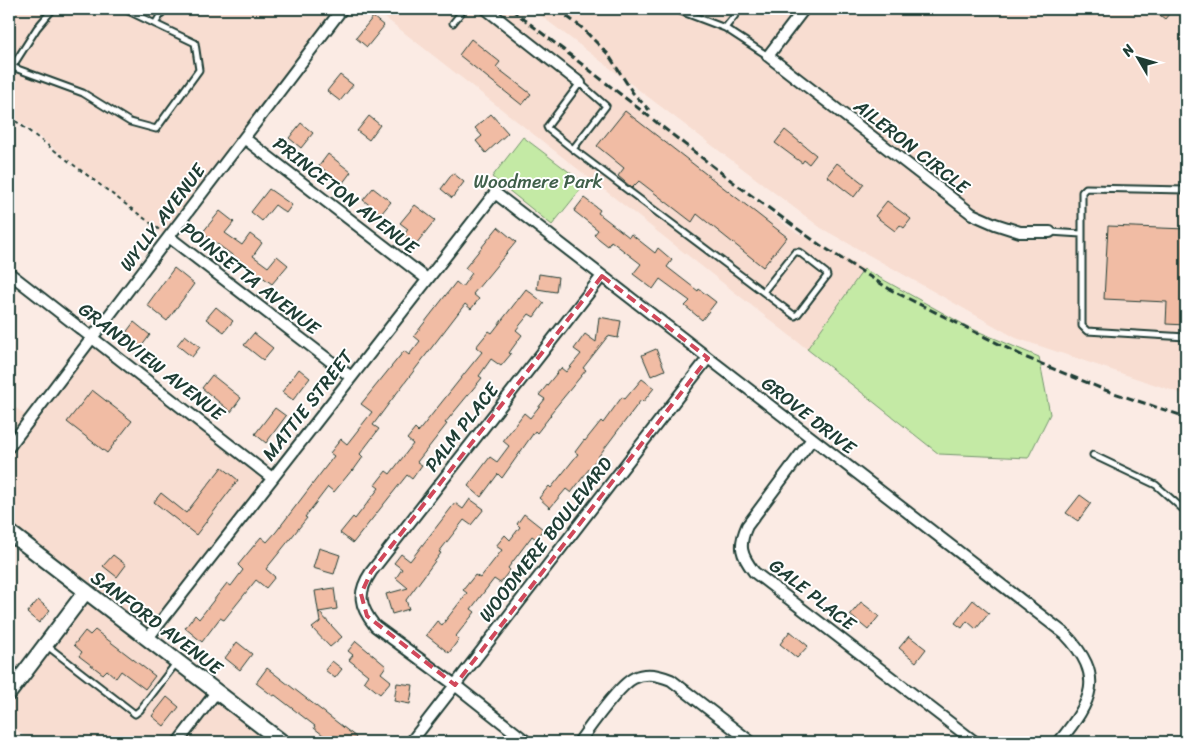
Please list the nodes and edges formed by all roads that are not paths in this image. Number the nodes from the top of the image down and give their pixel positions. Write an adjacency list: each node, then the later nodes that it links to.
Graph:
1 (54, 9): 14 (lane)
2 (124, 9): 11 (lane)
3 (164, 9): 11 (lane)
4 (342, 9): 17 (street, WYLLY AVENUE)
5 (464, 9): 10 (lane)
6 (486, 9): 16 (street)
7 (675, 9): 12 (lane)
8 (740, 9): 12 (lane)
9 (804, 9): 13 (street)
10 (453, 23)
11 (155, 24): 14 (lane)
12 (725, 28): 13 (lane)
13 (768, 56): 21 (street, AILERON CIRCLE)
14 (12, 67): 15 (lane)
15 (9, 72)
16 (580, 83): 18 (lane); 18 (lane)
17 (244, 138): 23 (street, WYLLY AVENUE); 26 (street, PRINCETON AVENUE)
18 (573, 149): 27 (lane)
19 (1186, 190): 22 (lane)
20 (495, 192): 25 (street, GROVE DRIVE); 26 (street, MATTIE STREET)
21 (1050, 232): 22 (lane)
22 (1081, 234): 29 (lane)
23 (169, 237): 28 (street, WYLLY AVENUE); 31 (street, POINSETTA AVENUE)
24 (9, 273): 28 (street, GRANDVIEW AVENUE)
25 (602, 276): 30 (street, GROVE DRIVE); 42 (street, PALM PLACE)
26 (427, 279): 31 (street, MATTIE STREET)
27 (763, 292): 27 (lane)
28 (93, 337): 33 (street, WYLLY AVENUE); 35 (street, GRANDVIEW AVENUE)
29 (1186, 337)
30 (708, 358): 32 (street, GROVE DRIVE); 42 (street, WOODMERE BOULEVARD)
31 (352, 377): 35 (street, MATTIE STREET)
32 (812, 439): 52 (street, GALE PLACE); 53 (street, GROVE DRIVE)
33 (9, 447)
34 (1093, 455): 36 (lane)
35 (272, 478): 39 (street, MATTIE STREET)
36 (1186, 512)
37 (9, 532): 38 (main road, SANFORD AVENUE)
38 (86, 592): 39 (main road, SANFORD AVENUE); 40 (main road)
39 (148, 638): 41 (main road, SANFORD AVENUE)
40 (46, 644): 41 (lane); 44 (main road)
41 (177, 661): 43 (main road, SANFORD AVENUE)
42 (454, 685): 48 (street, WOODMERE BOULEVARD); 49 (street)
43 (217, 692): 45 (main road, SANFORD AVENUE); 46 (street)
44 (9, 694)
45 (267, 738): 47 (main road, SANFORD AVENUE)
46 (178, 742)
47 (282, 742)
48 (411, 742)
49 (527, 742)
50 (579, 742): 51 (street)
51 (751, 742)
52 (975, 742)
53 (1059, 742)

